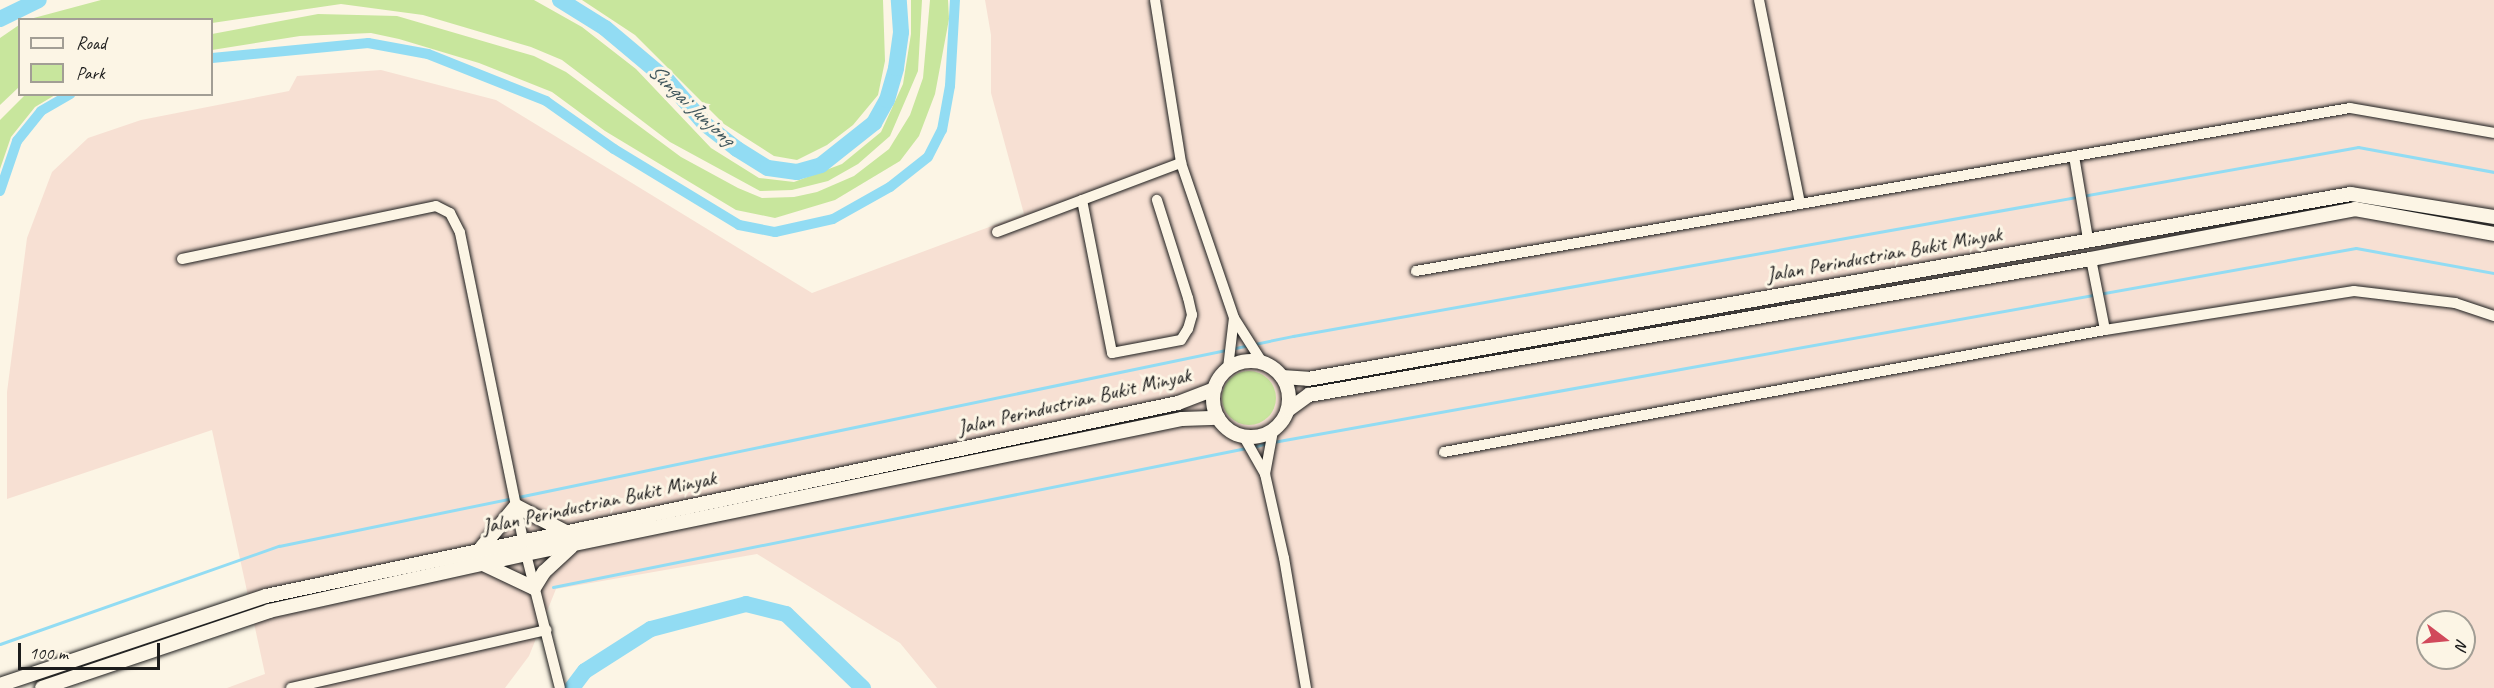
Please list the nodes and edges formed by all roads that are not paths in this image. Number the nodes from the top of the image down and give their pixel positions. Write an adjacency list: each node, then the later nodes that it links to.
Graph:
1 (1155, 0): 5 (street)
2 (1759, 0): 8 (street)
3 (2494, 133): 4 (street)
4 (2075, 161): 8 (street); 11 (street)
5 (1180, 163): 6 (street); 17 (street)
6 (1082, 200): 7 (street); 10 (street)
7 (1157, 200)
8 (1800, 204): 15 (street)
9 (2494, 218): 11 (main road, Jalan Perindustrian Bukit Minyak)
10 (997, 232)
11 (2087, 234): 21 (main road, Jalan Perindustrian Bukit Minyak)
12 (2494, 234): 14 (main road, Jalan Perindustrian Bukit Minyak)
13 (182, 259): 29 (street)
14 (2092, 265): 18 (street); 23 (main road, Jalan Perindustrian Bukit Minyak)
15 (1416, 271)
16 (2494, 316): 18 (street)
17 (1234, 318): 19 (street); 20 (street)
18 (2105, 330): 27 (street)
19 (1259, 358): 20 (main road); 21 (main road)
20 (1229, 362): 22 (main road)
21 (1282, 377): 23 (main road)
22 (1214, 389): 24 (main road); 30 (main road, Jalan Perindustrian Bukit Minyak)
23 (1288, 411): 25 (main road)
24 (1218, 418): 26 (main road); 31 (main road, Jalan Perindustrian Bukit Minyak)
25 (1273, 435): 26 (main road); 28 (street)
26 (1246, 441): 28 (street)
27 (1444, 452)
28 (1265, 474): 41 (street)
29 (515, 500): 30 (main road); 32 (street); 33 (main road)
30 (566, 532): 32 (main road, Jalan Perindustrian Bukit Minyak)
31 (572, 546): 32 (main road, Jalan Perindustrian Bukit Minyak); 35 (main road)
32 (525, 547): 33 (main road, Jalan Perindustrian Bukit Minyak); 34 (main road, Jalan Perindustrian Bukit Minyak); 35 (street)
33 (480, 548): 37 (main road, Jalan Perindustrian Bukit Minyak)
34 (483, 563): 35 (main road); 38 (main road, Jalan Perindustrian Bukit Minyak)
35 (534, 588): 36 (street)
36 (547, 630): 39 (street); 40 (street)
37 (0, 685)
38 (42, 688)
39 (291, 688)
40 (560, 688)
41 (1306, 688)

